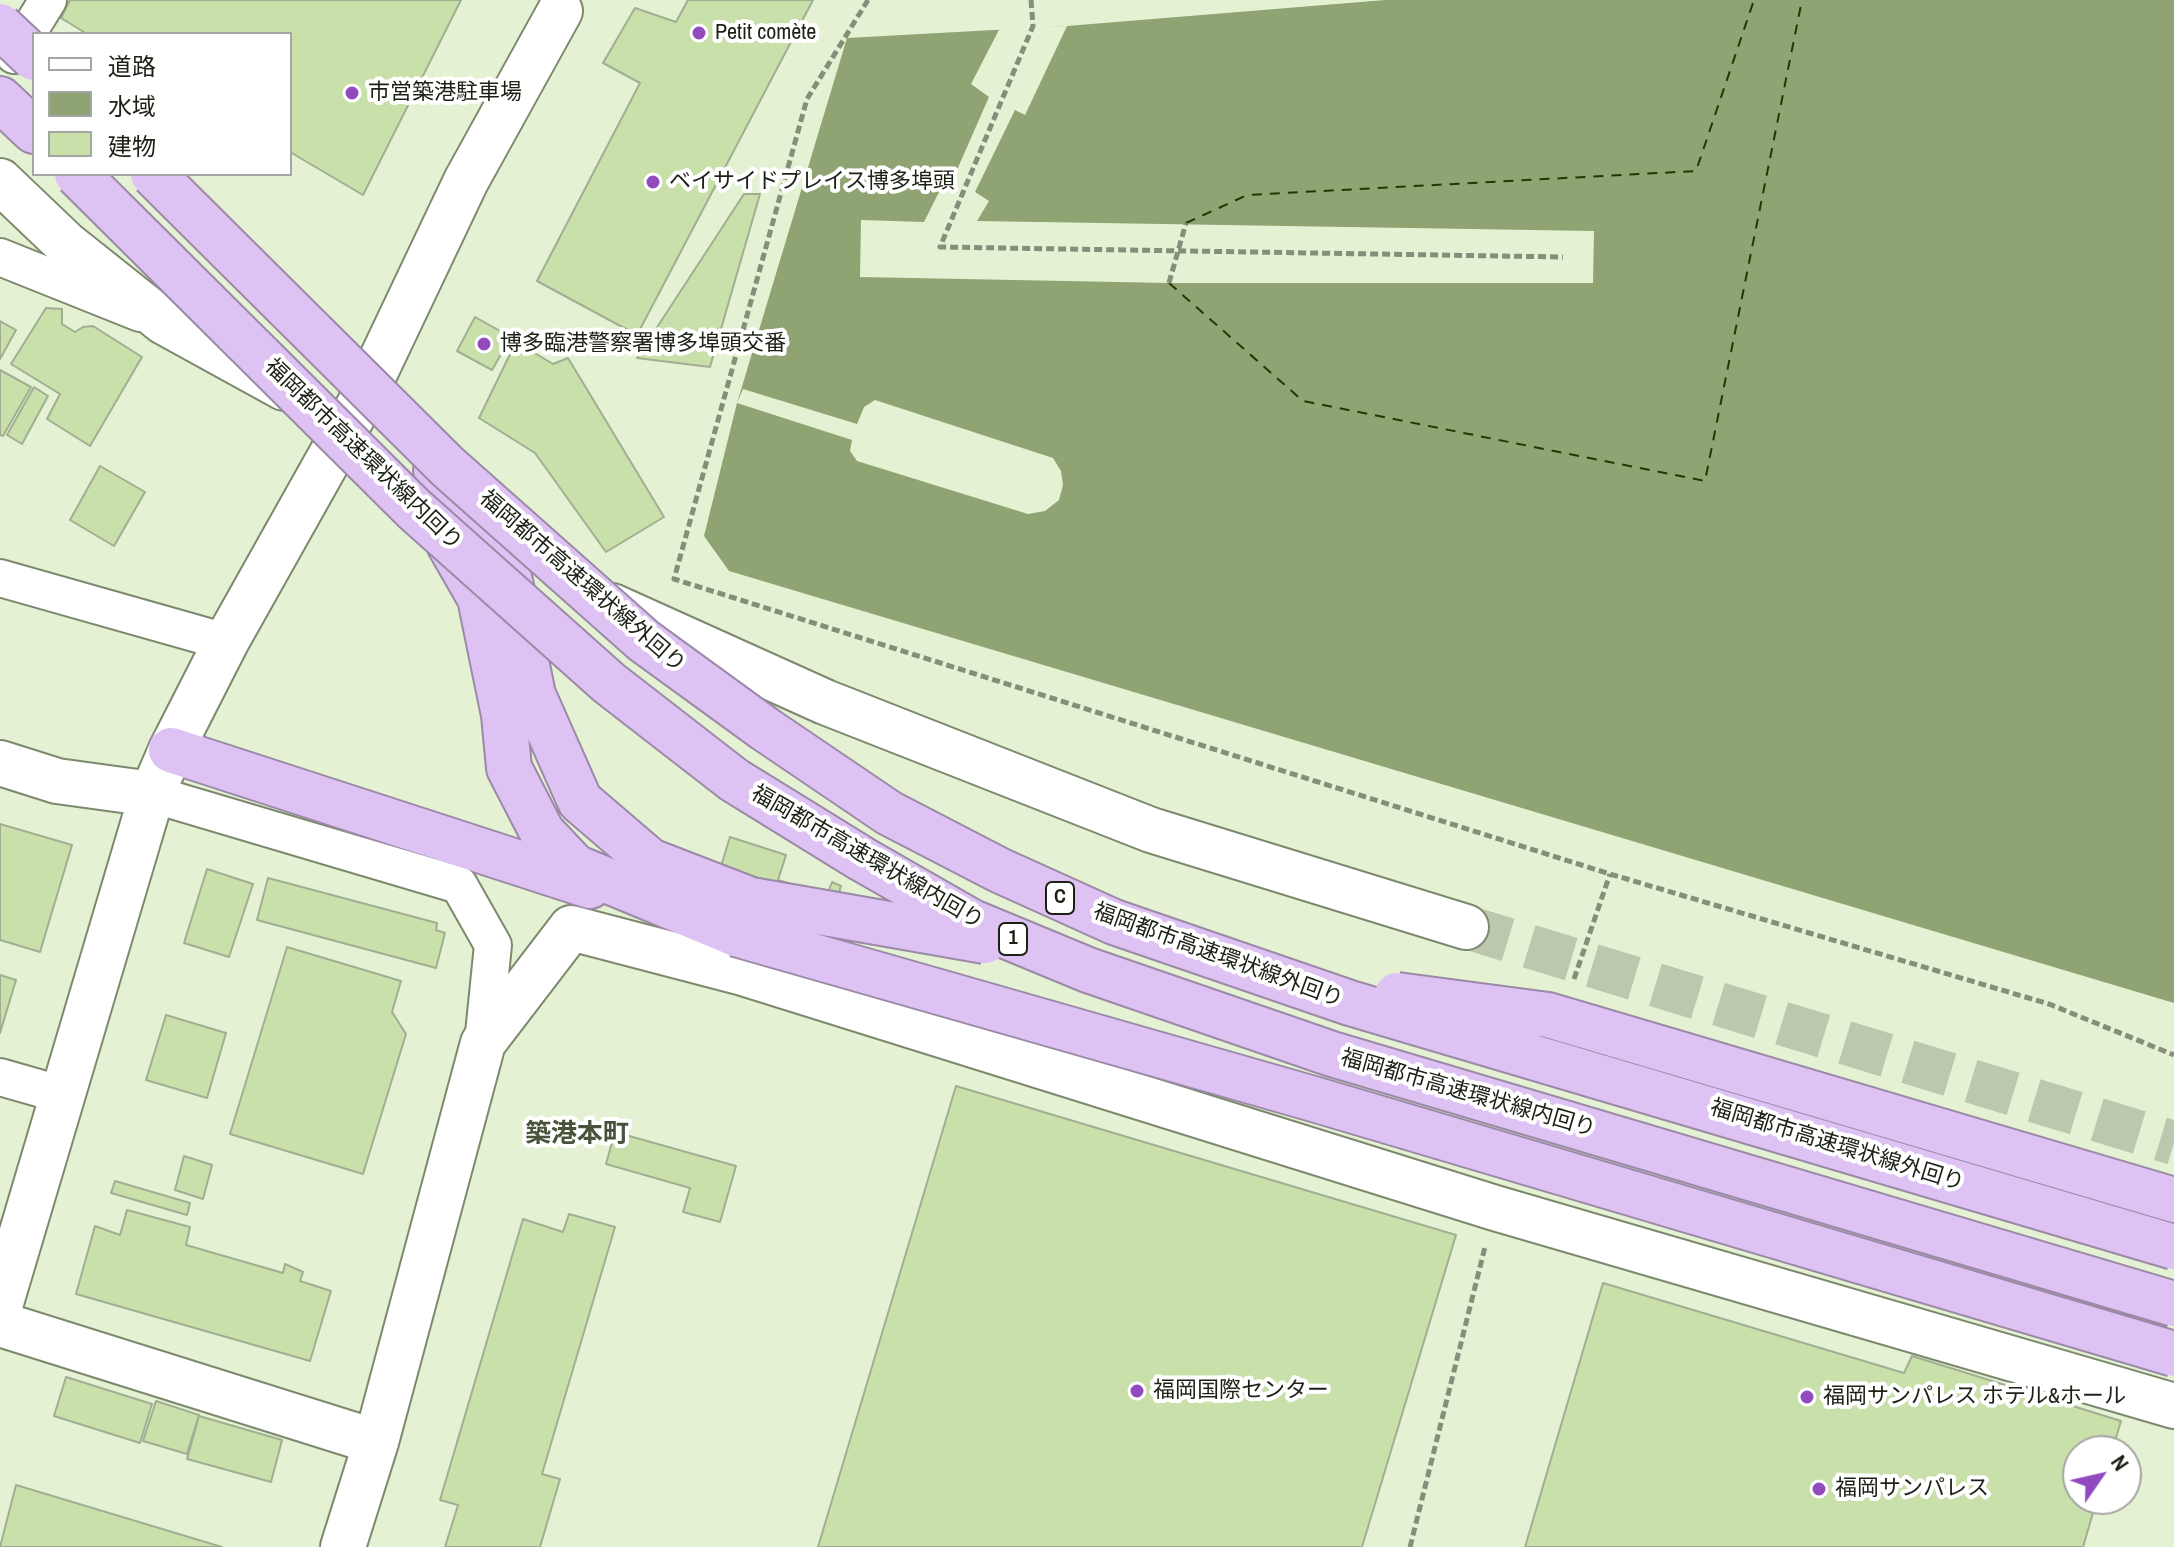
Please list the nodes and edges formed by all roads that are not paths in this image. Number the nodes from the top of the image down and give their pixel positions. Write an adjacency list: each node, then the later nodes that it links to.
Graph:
1 (48, 0): 3 (street)
2 (564, 4): 12 (street)
3 (16, 49)
4 (0, 99): 5 (highway)
5 (32, 129)
6 (79, 176): 25 (highway, 福岡都市高速環状線内回り / 1, bridge)
7 (140, 176): 12 (street)
8 (155, 176): 24 (highway, 福岡都市高速環状線外回り / C, bridge)
9 (0, 181): 11 (street)
10 (0, 257): 11 (street)
11 (164, 322): 12 (street)
12 (356, 411): 14 (street); 18 (street); 19 (highway, bridge); 23 (highway, bridge)
13 (0, 578): 14 (street)
14 (226, 642): 15 (street)
15 (171, 750): 17 (street); 19 (highway)
16 (0, 763): 17 (street)
17 (152, 794): 20 (street); 22 (street)
18 (1466, 927)
19 (736, 934): 28 (highway, bridge)
20 (483, 1043): 29 (street); 30 (street)
21 (0, 1077): 22 (street)
22 (63, 1095): 26 (street)
23 (2174, 1200)
24 (2174, 1247)
25 (2174, 1304)
26 (0, 1306)
27 (0, 1324): 30 (street)
28 (2174, 1354)
29 (2174, 1406)
30 (376, 1442): 31 (street)
31 (343, 1547)

